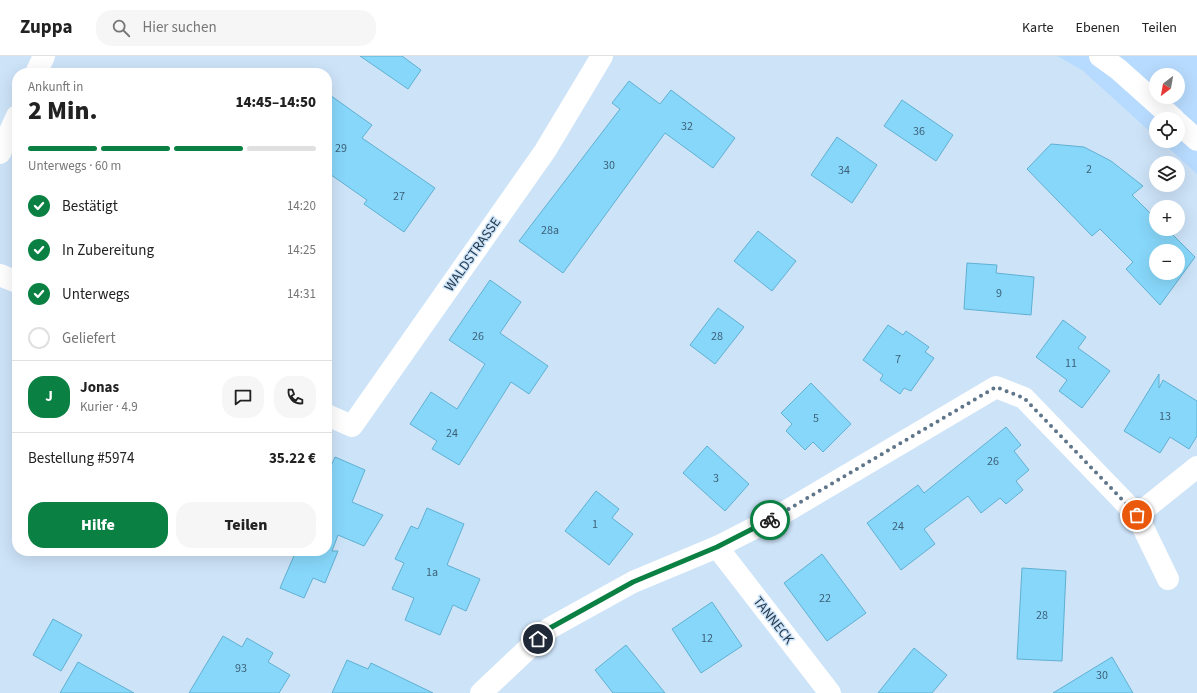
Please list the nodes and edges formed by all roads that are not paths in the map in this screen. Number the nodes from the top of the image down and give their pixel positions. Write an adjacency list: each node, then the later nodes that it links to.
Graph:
1 (44, 56): 4 (street)
2 (602, 56): 12 (street, WALDSTRASSE)
3 (1100, 56): 5 (street)
4 (38, 68)
5 (1166, 112)
6 (12, 127): 9 (street)
7 (1185, 129): 8 (street)
8 (1197, 140)
9 (0, 153)
10 (0, 275): 11 (street)
11 (12, 280)
12 (332, 417)
13 (1197, 467): 14 (street)
14 (1137, 515): 15 (street); 16 (street)
15 (717, 547): 17 (street); 18 (street, TANNECK)
16 (1168, 579)
17 (481, 693)
18 (830, 693)

